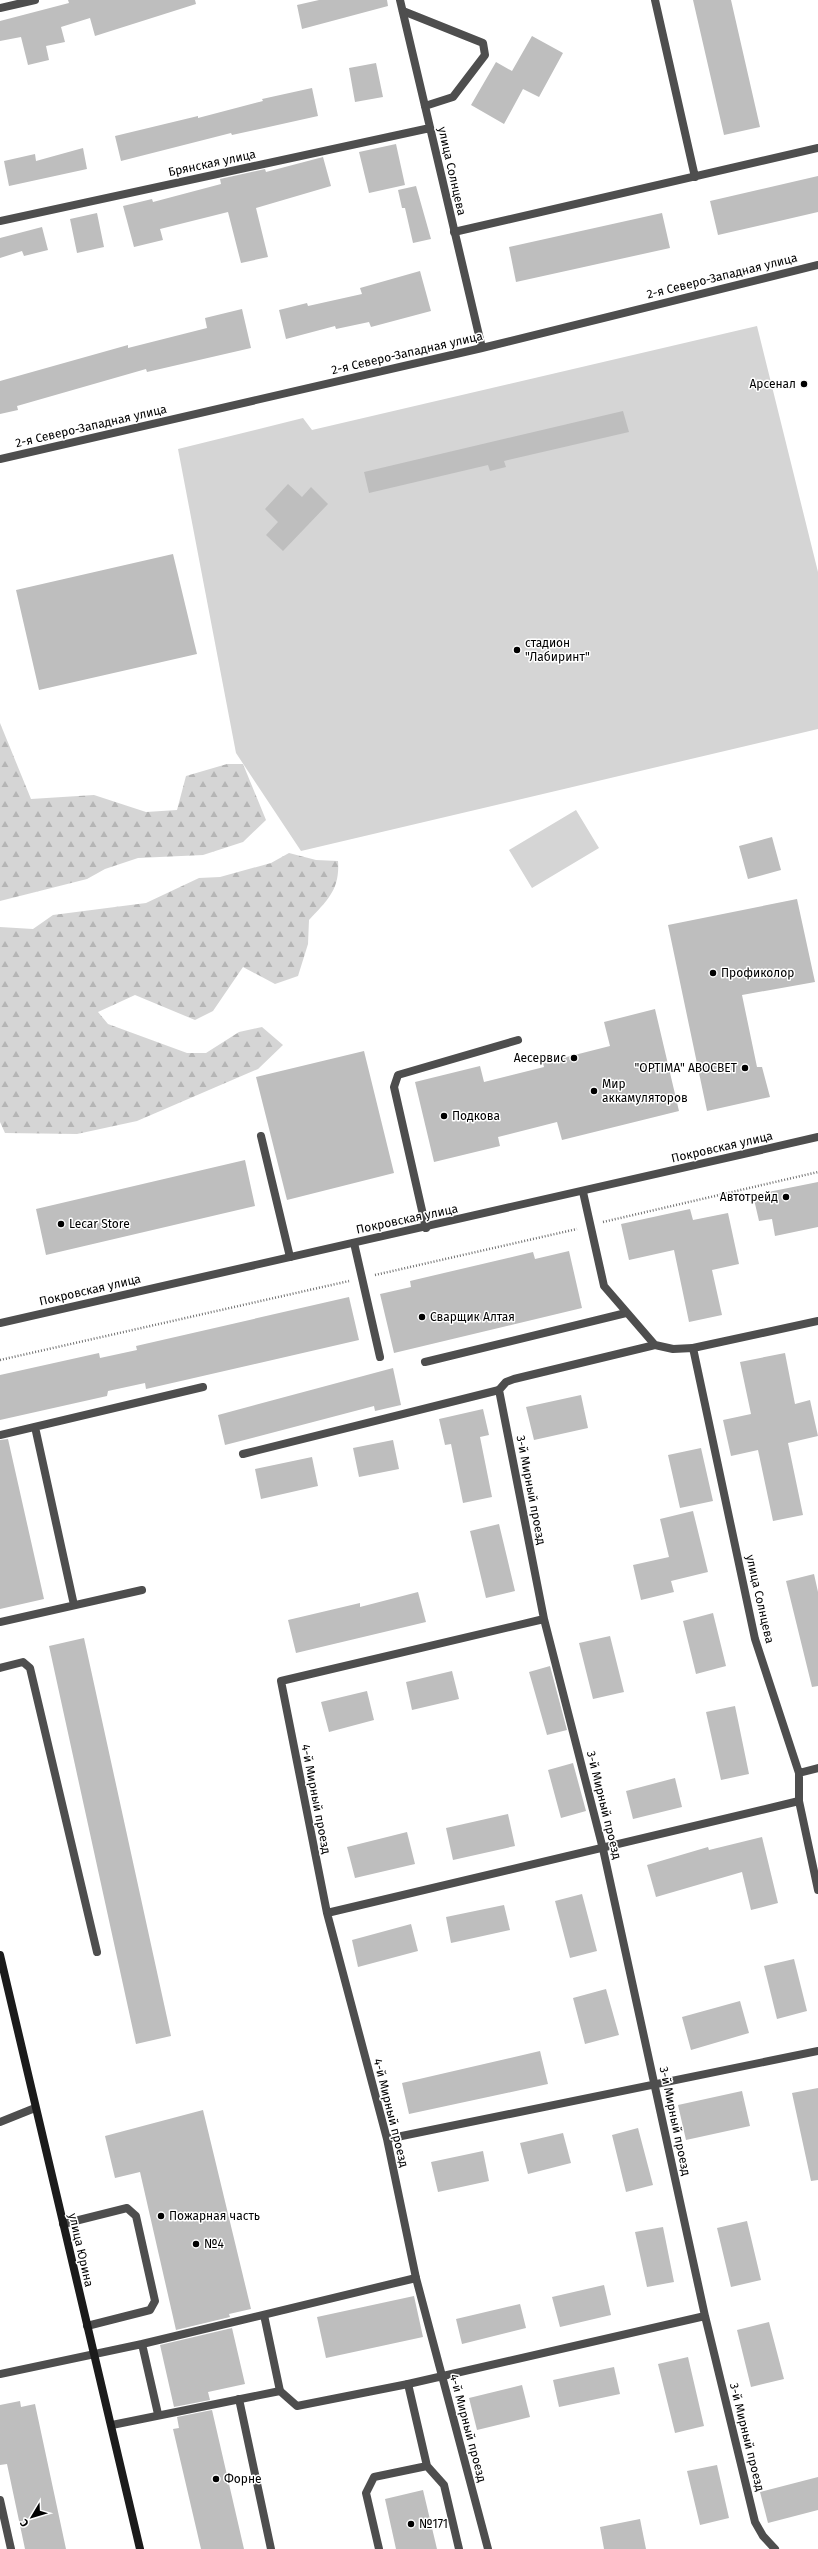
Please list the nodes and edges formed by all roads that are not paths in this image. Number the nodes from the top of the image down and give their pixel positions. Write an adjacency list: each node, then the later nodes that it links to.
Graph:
1 (34, 0): 4 (street)
2 (400, 0): 5 (street, улица Солнцева)
3 (655, 0): 9 (street)
4 (0, 8)
5 (403, 11): 6 (street, улица Солнцева); 6 (street)
6 (425, 106): 7 (street, улица Солнцева)
7 (430, 128): 10 (street, Брянская улица); 11 (street, улица Солнцева)
8 (818, 148): 9 (street)
9 (695, 177): 11 (street)
10 (0, 221)
11 (454, 232): 13 (street, улица Солнцева)
12 (818, 265): 13 (street, 2-я Северо-Западная улица)
13 (482, 348): 14 (street, 2-я Северо-Западная улица)
14 (0, 459)
15 (518, 1040): 19 (street)
16 (261, 1136): 21 (street)
17 (818, 1137): 18 (street, Покровская улица)
18 (583, 1192): 19 (street, Покровская улица); 22 (street)
19 (426, 1228): 20 (street, Покровская улица)
20 (354, 1243): 21 (street, Покровская улица); 27 (street)
21 (290, 1257): 24 (street, Покровская улица)
22 (626, 1313): 25 (street); 28 (street)
23 (818, 1321): 26 (street)
24 (0, 1323)
25 (655, 1345): 26 (street); 30 (street)
26 (693, 1348): 40 (street, улица Солнцева)
27 (380, 1357)
28 (425, 1362)
29 (203, 1387): 31 (street)
30 (499, 1390): 33 (street); 36 (street, 3-й Мирный проезд)
31 (36, 1427): 32 (street); 35 (street)
32 (0, 1435)
33 (243, 1454)
34 (142, 1590): 35 (street)
35 (74, 1605): 37 (street)
36 (544, 1619): 42 (street, 3-й Мирный проезд); 44 (street, 4-й Мирный проезд)
37 (0, 1622)
38 (0, 1668): 45 (street)
39 (818, 1768): 40 (street)
40 (799, 1772): 41 (street, улица Солнцева)
41 (799, 1801): 42 (street); 43 (street, улица Солнцева)
42 (604, 1849): 44 (street); 48 (street, 3-й Мирный проезд)
43 (818, 1890)
44 (327, 1914): 51 (street, 4-й Мирный проезд)
45 (97, 1952)
46 (0, 1955): 49 (main road, улица Юрина)
47 (818, 2051): 48 (street)
48 (655, 2085): 51 (street); 55 (street, 3-й Мирный проезд)
49 (35, 2108): 50 (street); 52 (main road, улица Юрина)
50 (0, 2122)
51 (387, 2139): 53 (street, 4-й Мирный проезд)
52 (63, 2224): 56 (main road, улица Юрина); 56 (street)
53 (416, 2278): 54 (street); 60 (street, 4-й Мирный проезд)
54 (264, 2315): 57 (street); 62 (street)
55 (705, 2316): 60 (street); 74 (street, 3-й Мирный проезд)
56 (87, 2326): 58 (main road, улица Юрина)
57 (142, 2344): 58 (street); 64 (street)
58 (94, 2354): 59 (street); 65 (main road, улица Юрина)
59 (0, 2374)
60 (442, 2376): 61 (street); 73 (street, 4-й Мирный проезд)
61 (408, 2384): 62 (street); 66 (street)
62 (280, 2391): 63 (street)
63 (239, 2399): 64 (street); 70 (street)
64 (158, 2414): 65 (street)
65 (112, 2425): 69 (main road, улица Юрина)
66 (427, 2466): 71 (street); 72 (street)
67 (0, 2500): 68 (street)
68 (10, 2549)
69 (140, 2549)
70 (271, 2549)
71 (379, 2549)
72 (459, 2549)
73 (488, 2549)
74 (775, 2549)

